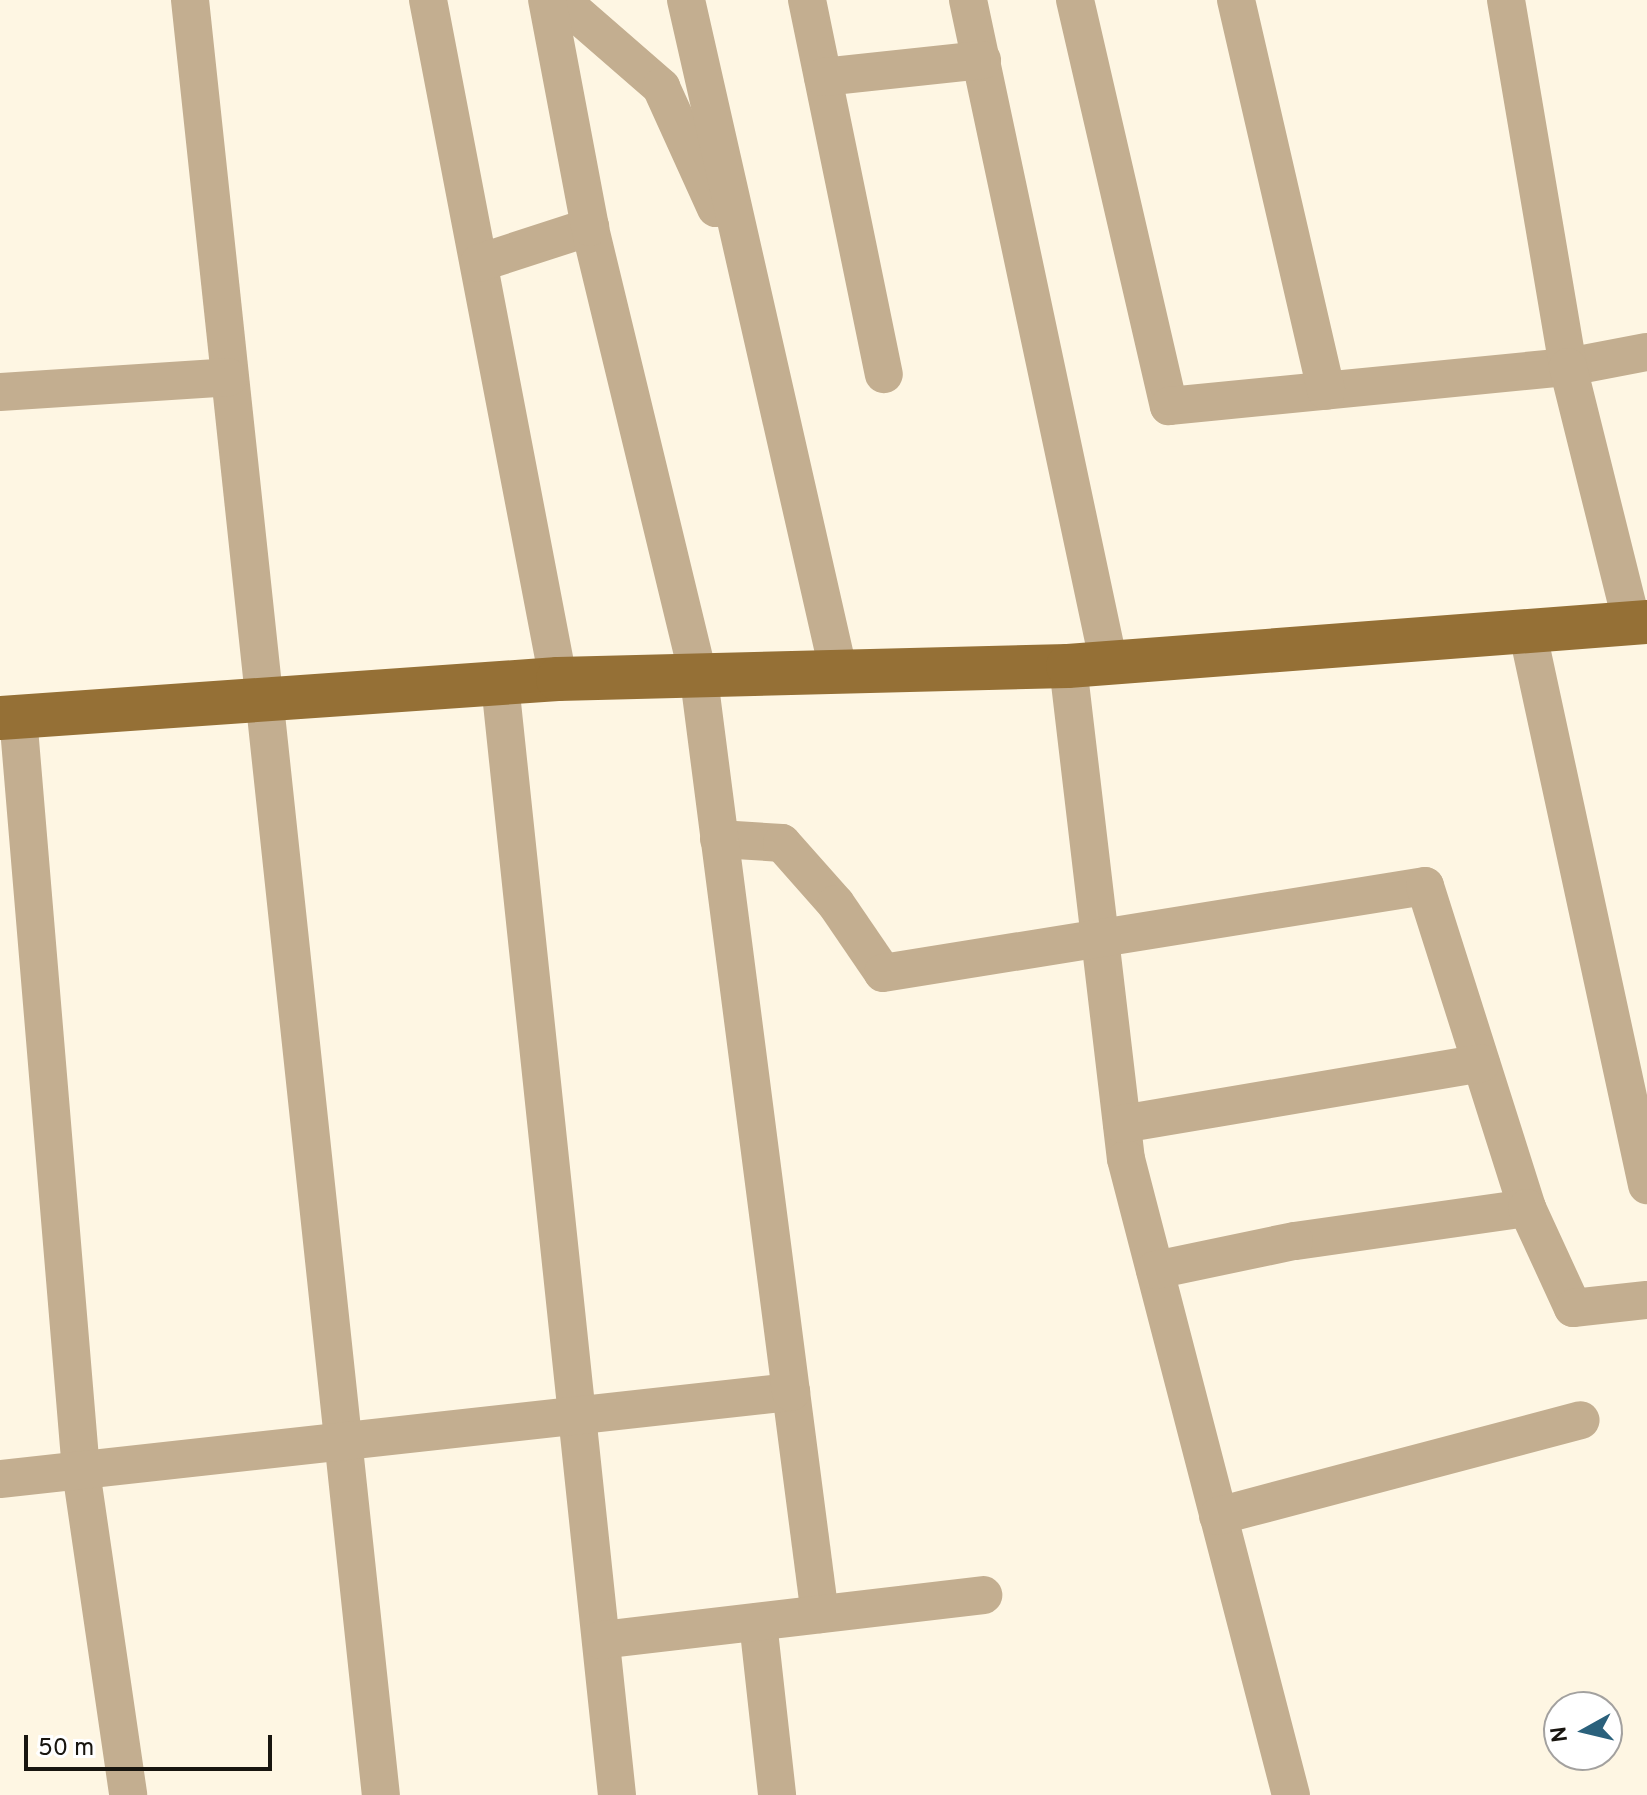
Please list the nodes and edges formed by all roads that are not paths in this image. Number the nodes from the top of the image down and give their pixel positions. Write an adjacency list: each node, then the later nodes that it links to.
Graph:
1 (190, 0): 19 (street)
2 (428, 0): 14 (street)
3 (547, 0): 13 (street)
4 (561, 0): 15 (street)
5 (686, 0): 15 (street)
6 (807, 0): 12 (street)
7 (968, 0): 11 (street)
8 (1075, 0): 20 (street)
9 (1236, 0): 20 (street)
10 (1506, 0): 17 (street)
11 (982, 60): 12 (street); 24 (street)
12 (823, 77): 18 (street)
13 (590, 227): 14 (street); 27 (street)
14 (479, 263): 26 (street)
15 (750, 284): 25 (street)
16 (1647, 352): 17 (street)
17 (1568, 367): 20 (street); 22 (street)
18 (884, 374)
19 (229, 377): 21 (street); 29 (street)
20 (1326, 391)
21 (0, 392)
22 (1639, 623): 23 (main road)
23 (1528, 634): 24 (main road); 35 (street)
24 (1088, 663): 25 (main road); 32 (street)
25 (839, 674): 27 (main road)
26 (558, 679): 27 (main road); 28 (main road)
27 (699, 679): 31 (street)
28 (500, 684): 29 (main road); 40 (street)
29 (266, 702): 30 (main road); 42 (street)
30 (9, 717): 43 (street)
31 (719, 839): 32 (street); 39 (street)
32 (1100, 936): 33 (street); 34 (street)
33 (1481, 1063): 34 (street); 36 (street)
34 (1122, 1124): 37 (street)
35 (1647, 1185)
36 (1527, 1208): 37 (street); 38 (street)
37 (1155, 1270): 45 (street)
38 (1647, 1300)
39 (791, 1392): 40 (street); 47 (street)
40 (578, 1420): 42 (street); 49 (street)
41 (1581, 1420): 45 (street)
42 (342, 1444): 43 (street); 51 (street)
43 (81, 1471): 44 (street); 50 (street)
44 (0, 1479)
45 (1218, 1516): 54 (street)
46 (983, 1595): 47 (street)
47 (820, 1614): 48 (street)
48 (758, 1622): 49 (street); 53 (street)
49 (601, 1640): 52 (street)
50 (128, 1795)
51 (381, 1795)
52 (617, 1795)
53 (777, 1795)
54 (1291, 1795)

